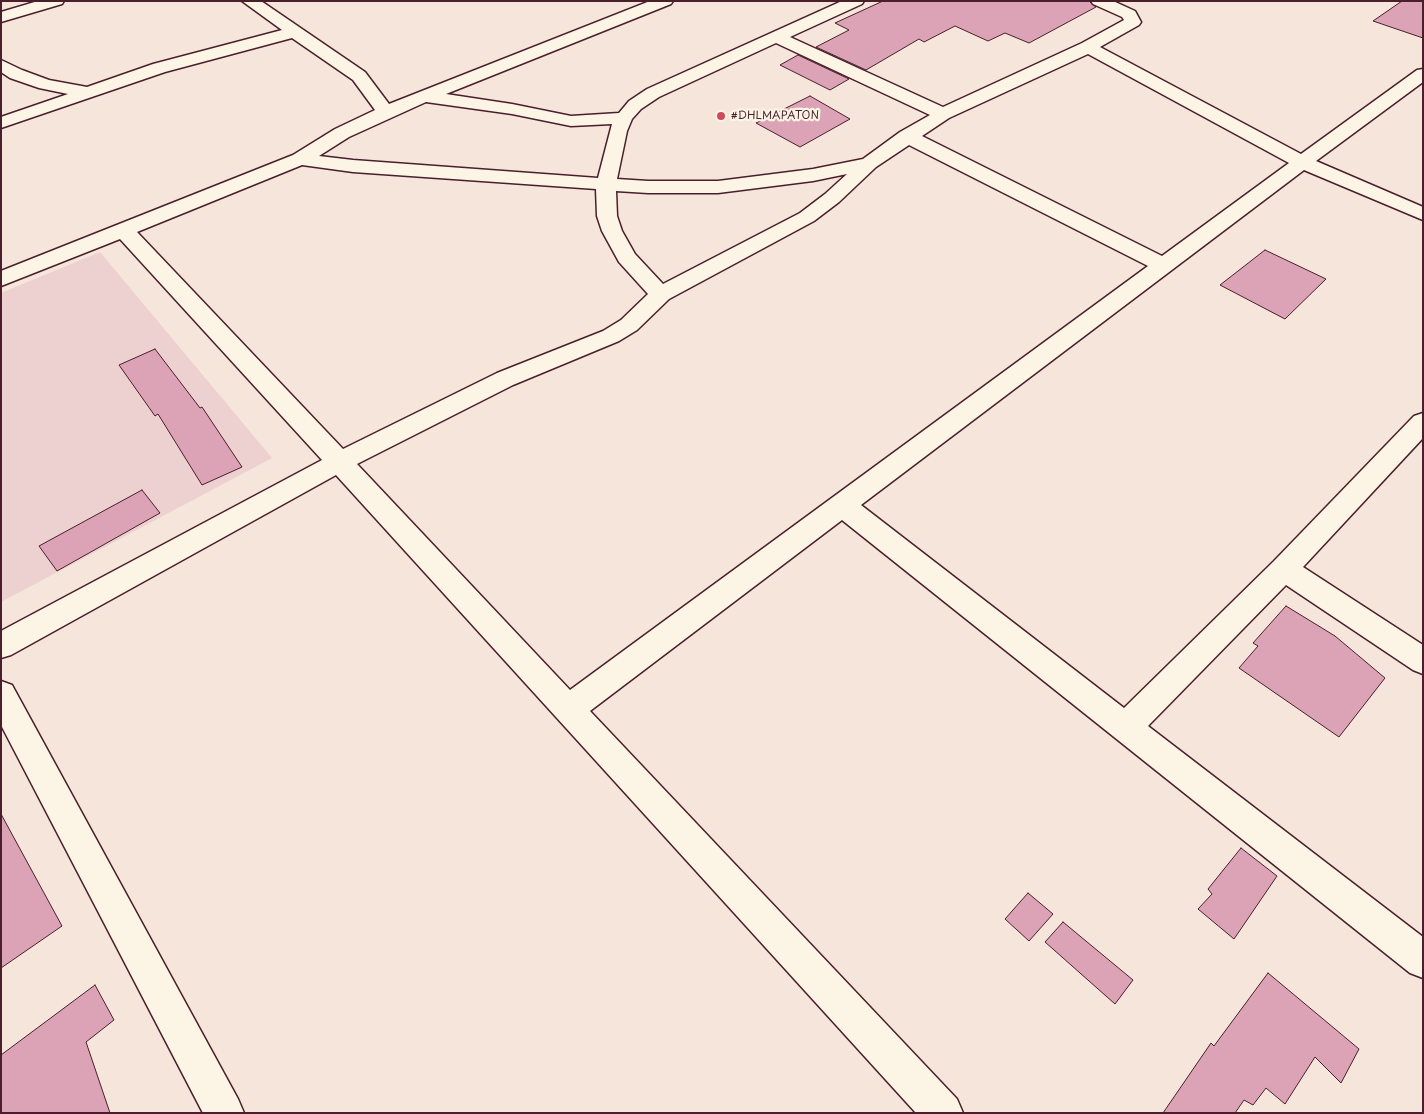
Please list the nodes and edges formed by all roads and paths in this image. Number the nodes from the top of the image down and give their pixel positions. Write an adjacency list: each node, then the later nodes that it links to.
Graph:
1 (56, 1): 7 (street)
2 (250, 1): 10 (street)
3 (665, 1): 16 (street)
4 (818, 1): 8 (street)
5 (856, 1): 8 (street)
6 (1099, 1): 12 (street)
7 (27, 5): 9 (street)
8 (836, 10): 11 (street)
9 (1, 17)
10 (295, 32): 15 (street); 17 (street)
11 (776, 37): 18 (street); 19 (street)
12 (1088, 47): 18 (street); 23 (street)
13 (1, 66): 15 (street)
14 (1423, 74): 23 (street)
15 (88, 92): 20 (street)
16 (426, 96): 17 (street); 19 (street)
17 (386, 112): 22 (street)
18 (943, 114): 21 (street)
19 (624, 118): 25 (street)
20 (1, 123)
21 (907, 136): 24 (street); 28 (street)
22 (300, 159): 25 (street); 27 (street)
23 (1302, 162): 26 (street); 28 (street)
24 (869, 163): 25 (street); 30 (street)
25 (606, 184): 30 (street)
26 (1423, 214)
27 (124, 230): 29 (street); 32 (street)
28 (1163, 266): 33 (street)
29 (1, 279)
30 (661, 294): 32 (street)
31 (1419, 431): 34 (street)
32 (339, 462): 35 (street); 38 (street)
33 (842, 505): 38 (street); 39 (street)
34 (1284, 569): 36 (street); 39 (street)
35 (1, 646)
36 (1423, 661)
37 (1, 694): 41 (street)
38 (568, 709): 42 (street)
39 (1126, 728): 40 (street)
40 (1423, 960)
41 (224, 1113)
42 (943, 1113)

